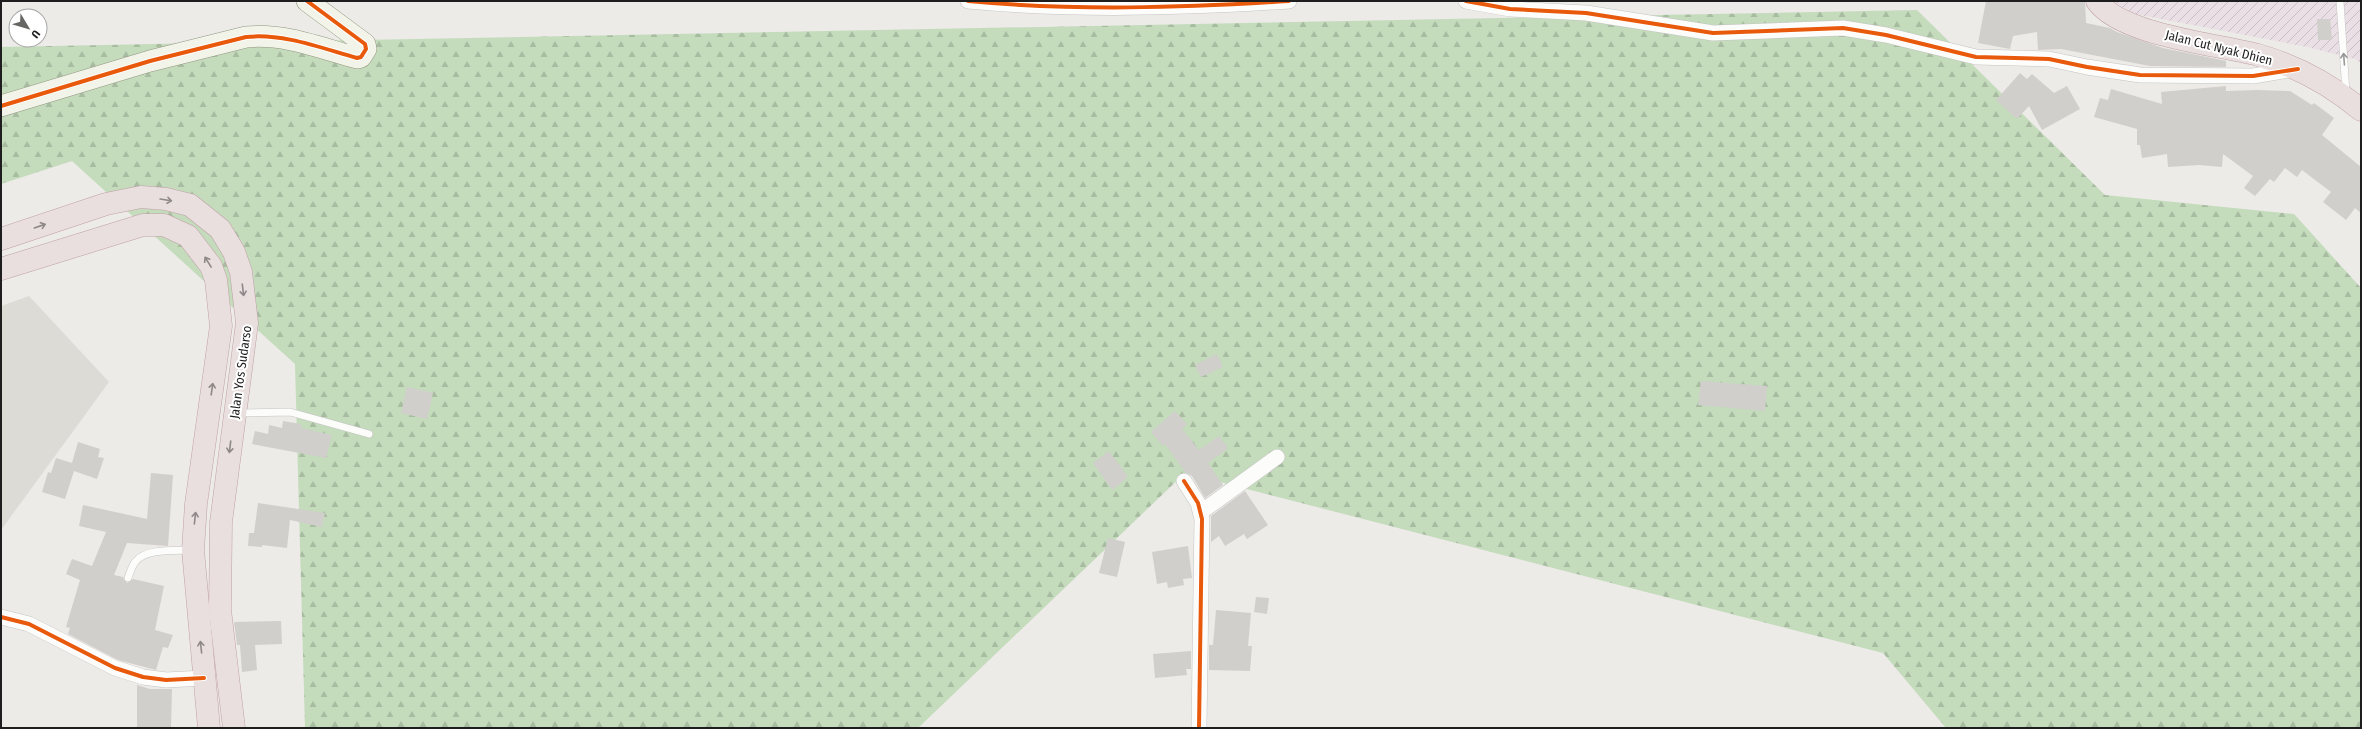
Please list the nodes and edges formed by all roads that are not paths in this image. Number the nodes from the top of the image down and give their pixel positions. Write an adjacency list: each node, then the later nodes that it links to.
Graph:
1 (307, 1): 11 (street)
2 (968, 1): 7 (street)
3 (1289, 1): 8 (street)
4 (1466, 1): 9 (street)
5 (2097, 1): 9 (highway, Jalan Cut Nyak Dhien)
6 (2340, 1): 10 (lane, one-way to 6)
7 (999, 2): 8 (street)
8 (1131, 5)
9 (2298, 69): 10 (highway, Jalan Cut Nyak Dhien)
10 (2354, 104)
11 (1, 106)
12 (2, 239): 14 (highway, Jalan Yos Sudarso, one-way to 14)
13 (1, 269): 19 (highway, Jalan Yos Sudarso, one-way to 13)
14 (234, 413): 15 (lane); 24 (highway, Jalan Yos Sudarso, one-way to 24)
15 (369, 434)
16 (1277, 457): 18 (street)
17 (1184, 481): 18 (street)
18 (1201, 512): 25 (street)
19 (193, 550): 20 (lane); 22 (highway, Jalan Yos Sudarso, one-way to 19)
20 (128, 578)
21 (1, 617): 22 (street)
22 (204, 678): 23 (highway, Jalan Yos Sudarso)
23 (209, 728)
24 (234, 728)
25 (1200, 728)

